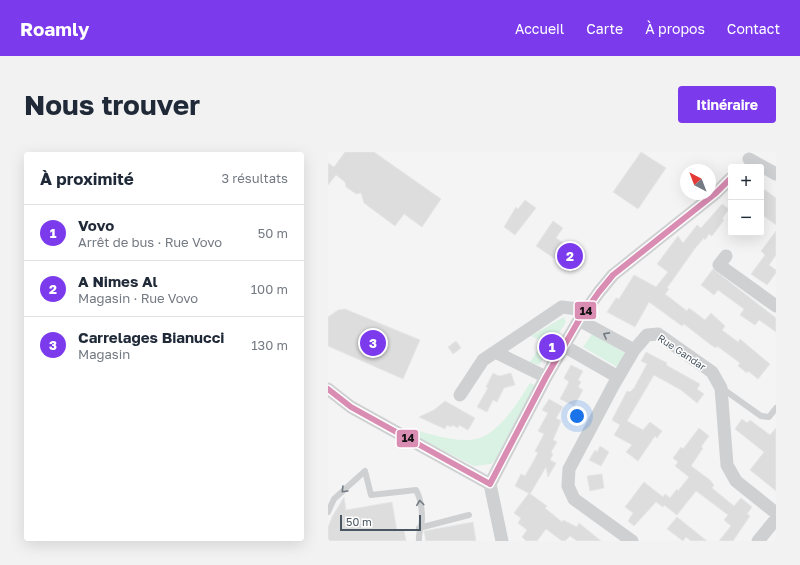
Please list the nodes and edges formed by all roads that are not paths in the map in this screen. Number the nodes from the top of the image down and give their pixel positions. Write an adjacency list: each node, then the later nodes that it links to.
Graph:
1 (749, 159): 2 (street)
2 (776, 174)
3 (728, 181): 6 (street)
4 (726, 256): 5 (street)
5 (776, 306)
6 (582, 315): 7 (street); 8 (street, one-way to 6); 9 (street)
7 (564, 346): 10 (street); 11 (street)
8 (634, 350): 11 (street, Rue Gandar); 12 (street, Rue Gandar)
9 (495, 352): 10 (street); 14 (street)
10 (546, 377): 16 (street)
11 (616, 381): 24 (street, Rue Gandar)
12 (721, 388): 15 (lane, Rue Gandar); 18 (street, Rue Gandar)
13 (328, 389): 16 (street)
14 (460, 395)
15 (776, 408)
16 (490, 484): 23 (street)
17 (328, 512): 21 (lane, one-way to 17)
18 (776, 513)
19 (469, 516): 21 (lane)
20 (776, 519): 25 (street)
21 (419, 528): 22 (lane)
22 (419, 541)
23 (502, 541)
24 (632, 541)
25 (758, 541)

